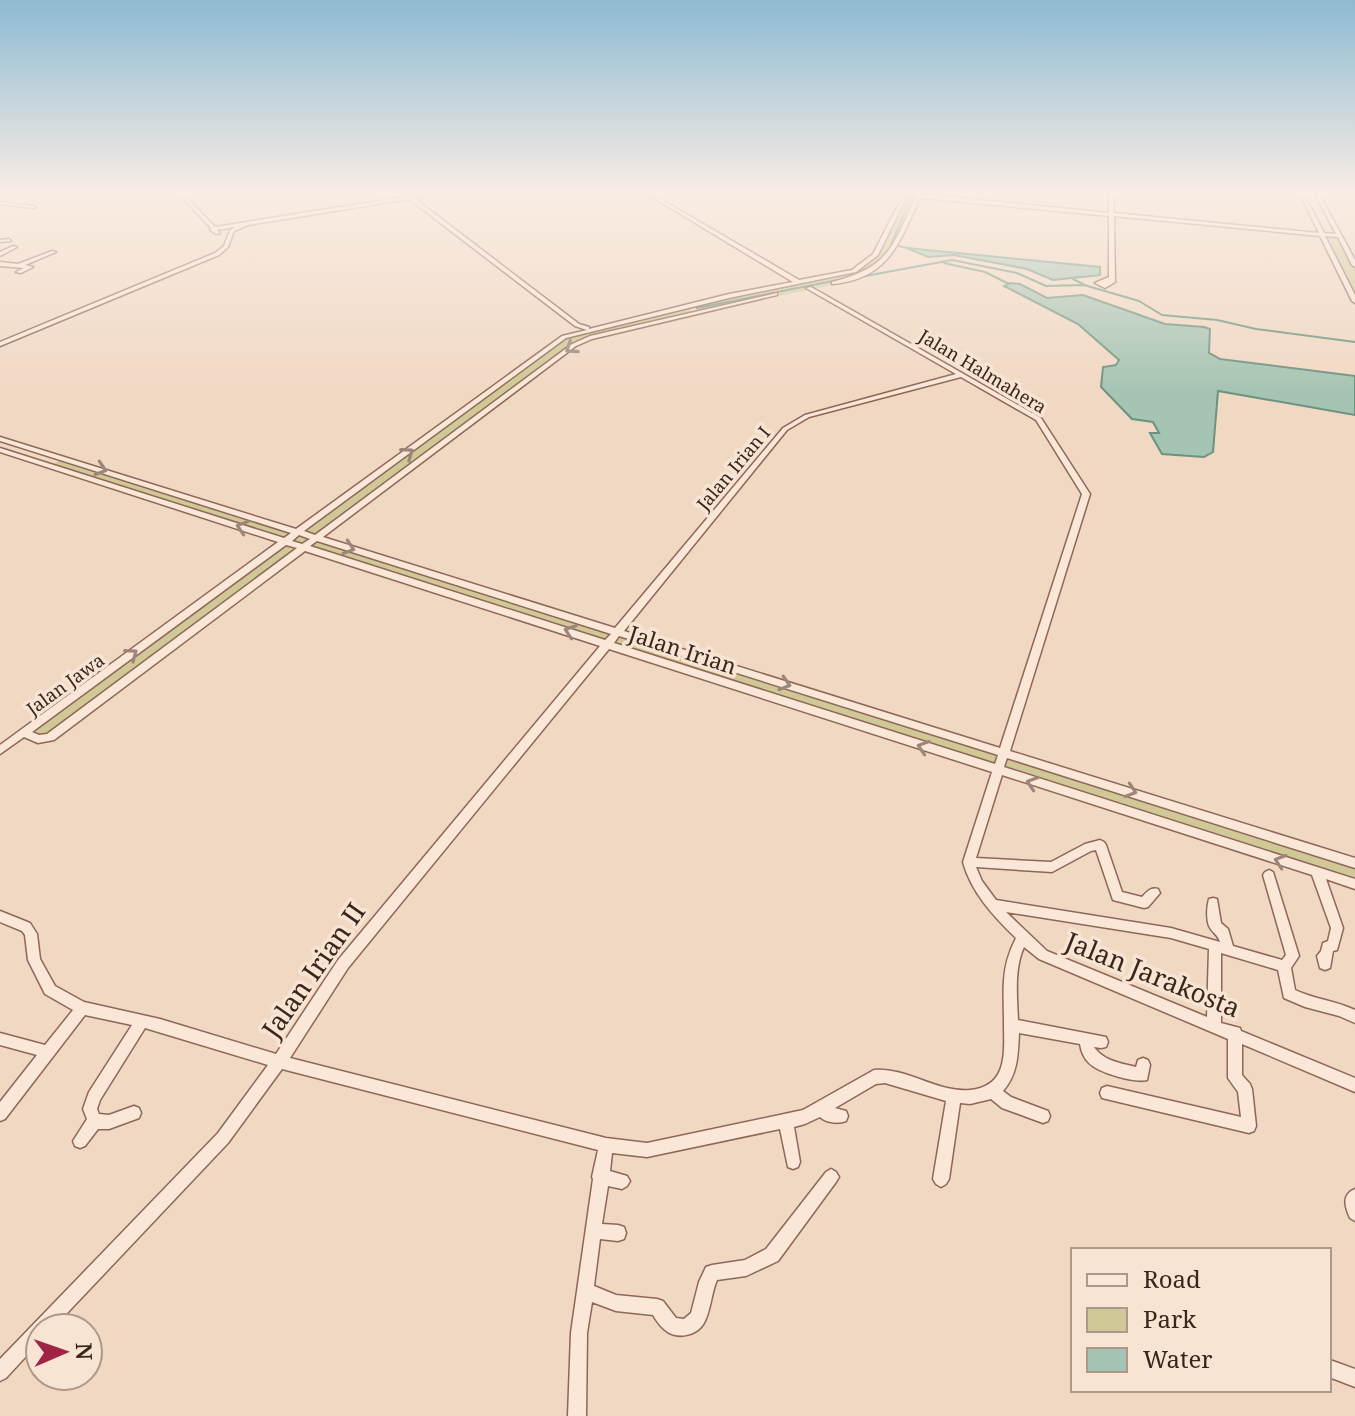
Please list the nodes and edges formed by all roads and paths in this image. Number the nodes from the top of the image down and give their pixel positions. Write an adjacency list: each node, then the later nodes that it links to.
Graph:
1 (39, 260): 10 (street)
2 (200, 260): 17 (street)
3 (492, 260): 14 (street)
4 (764, 260): 12 (street, Jalan Halmahera)
5 (870, 260): 12 (street, Jalan Jawa)
6 (880, 260): 9 (street)
7 (1111, 260): 11 (street)
8 (1335, 260): 13 (street)
9 (886, 261): 12 (street, Jalan Jawa)
10 (0, 264)
11 (1111, 278)
12 (804, 284): 15 (street, Jalan Jawa); 18 (street, Jalan Halmahera); 21 (street, Jalan Jawa, one-way to 21)
13 (1355, 301)
14 (568, 320): 15 (street); 16 (street)
15 (591, 328): 16 (street, Jalan Jawa)
16 (571, 334): 19 (street, Jalan Jawa)
17 (0, 344)
18 (961, 375): 29 (street, Jalan Irian I); 33 (street, Jalan Halmahera)
19 (430, 437): 21 (street); 25 (street, Jalan Jawa, one-way to 19)
20 (0, 439): 23 (street, Jalan Irian)
21 (444, 442): 26 (street, Jalan Jawa)
22 (0, 450): 24 (street, Jalan Irian)
23 (65, 458): 24 (street); 25 (street, Jalan Irian, one-way to 25)
24 (50, 466): 27 (street, Jalan Irian, one-way to 24)
25 (299, 532): 26 (street, Jalan Irian); 27 (street, Jalan Jawa)
26 (316, 538): 28 (street, Jalan Jawa); 29 (street, Jalan Irian, one-way to 29)
27 (287, 541): 28 (street, Jalan Irian); 31 (street, Jalan Jawa, one-way to 27)
28 (304, 546): 30 (street, Jalan Irian, one-way to 28); 31 (street, Jalan Jawa)
29 (617, 632): 30 (street, Jalan Irian II); 33 (street, Jalan Irian, one-way to 33)
30 (606, 645): 34 (street, Jalan Irian, one-way to 30); 58 (street, Jalan Irian II)
31 (24, 733): 32 (street)
32 (0, 750)
33 (1003, 751): 34 (street, Jalan Halmahera); 36 (street, Jalan Irian, one-way to 36)
34 (998, 771): 35 (street); 37 (street, Jalan Irian, one-way to 34)
35 (969, 862): 40 (street); 42 (street, Jalan Jarakosta)
36 (1355, 863)
37 (1317, 872): 39 (street, Jalan Irian); 46 (street)
38 (1269, 875): 47 (street)
39 (1355, 884)
40 (1154, 893)
41 (1213, 903): 45 (street)
42 (995, 905): 44 (street, Jalan Jarakosta); 45 (street)
43 (0, 916): 48 (street)
44 (1022, 938): 51 (street, Jalan Jarakosta); 52 (street)
45 (1222, 948): 47 (street); 51 (street)
46 (1325, 964)
47 (1284, 966): 49 (street)
48 (82, 1008): 50 (street); 57 (street)
49 (1355, 1017)
50 (142, 1021): 58 (street); 69 (street)
51 (1214, 1024): 53 (street, Jalan Jarakosta)
52 (1010, 1025): 55 (street); 61 (street)
53 (1235, 1033): 60 (street, Jalan Jarakosta); 62 (street)
54 (0, 1039): 57 (street)
55 (1086, 1039): 56 (street); 59 (street)
56 (1101, 1042)
57 (48, 1052): 66 (street)
58 (279, 1062): 72 (street); 83 (street, Jalan Irian II)
59 (1143, 1065)
60 (1355, 1085)
61 (991, 1090): 63 (street); 68 (street)
62 (1107, 1093)
63 (954, 1096): 64 (street); 76 (street)
64 (821, 1107): 67 (street); 70 (street)
65 (134, 1113): 69 (street)
66 (0, 1114)
67 (841, 1116)
68 (1043, 1116)
69 (95, 1121): 71 (street)
70 (786, 1121): 72 (street); 73 (street)
71 (80, 1141)
72 (606, 1145): 74 (street)
73 (793, 1162)
74 (600, 1177): 77 (street); 80 (street)
75 (831, 1177): 82 (street)
76 (941, 1179)
77 (622, 1181)
78 (1355, 1197): 79 (street)
79 (1355, 1213)
80 (593, 1231): 81 (street); 82 (street)
81 (618, 1233)
82 (585, 1291): 88 (street)
83 (55, 1312)
84 (24, 1346): 86 (street, Jalan Irian II)
85 (1331, 1369): 87 (street)
86 (0, 1372)
87 (1355, 1378)
88 (577, 1416)

